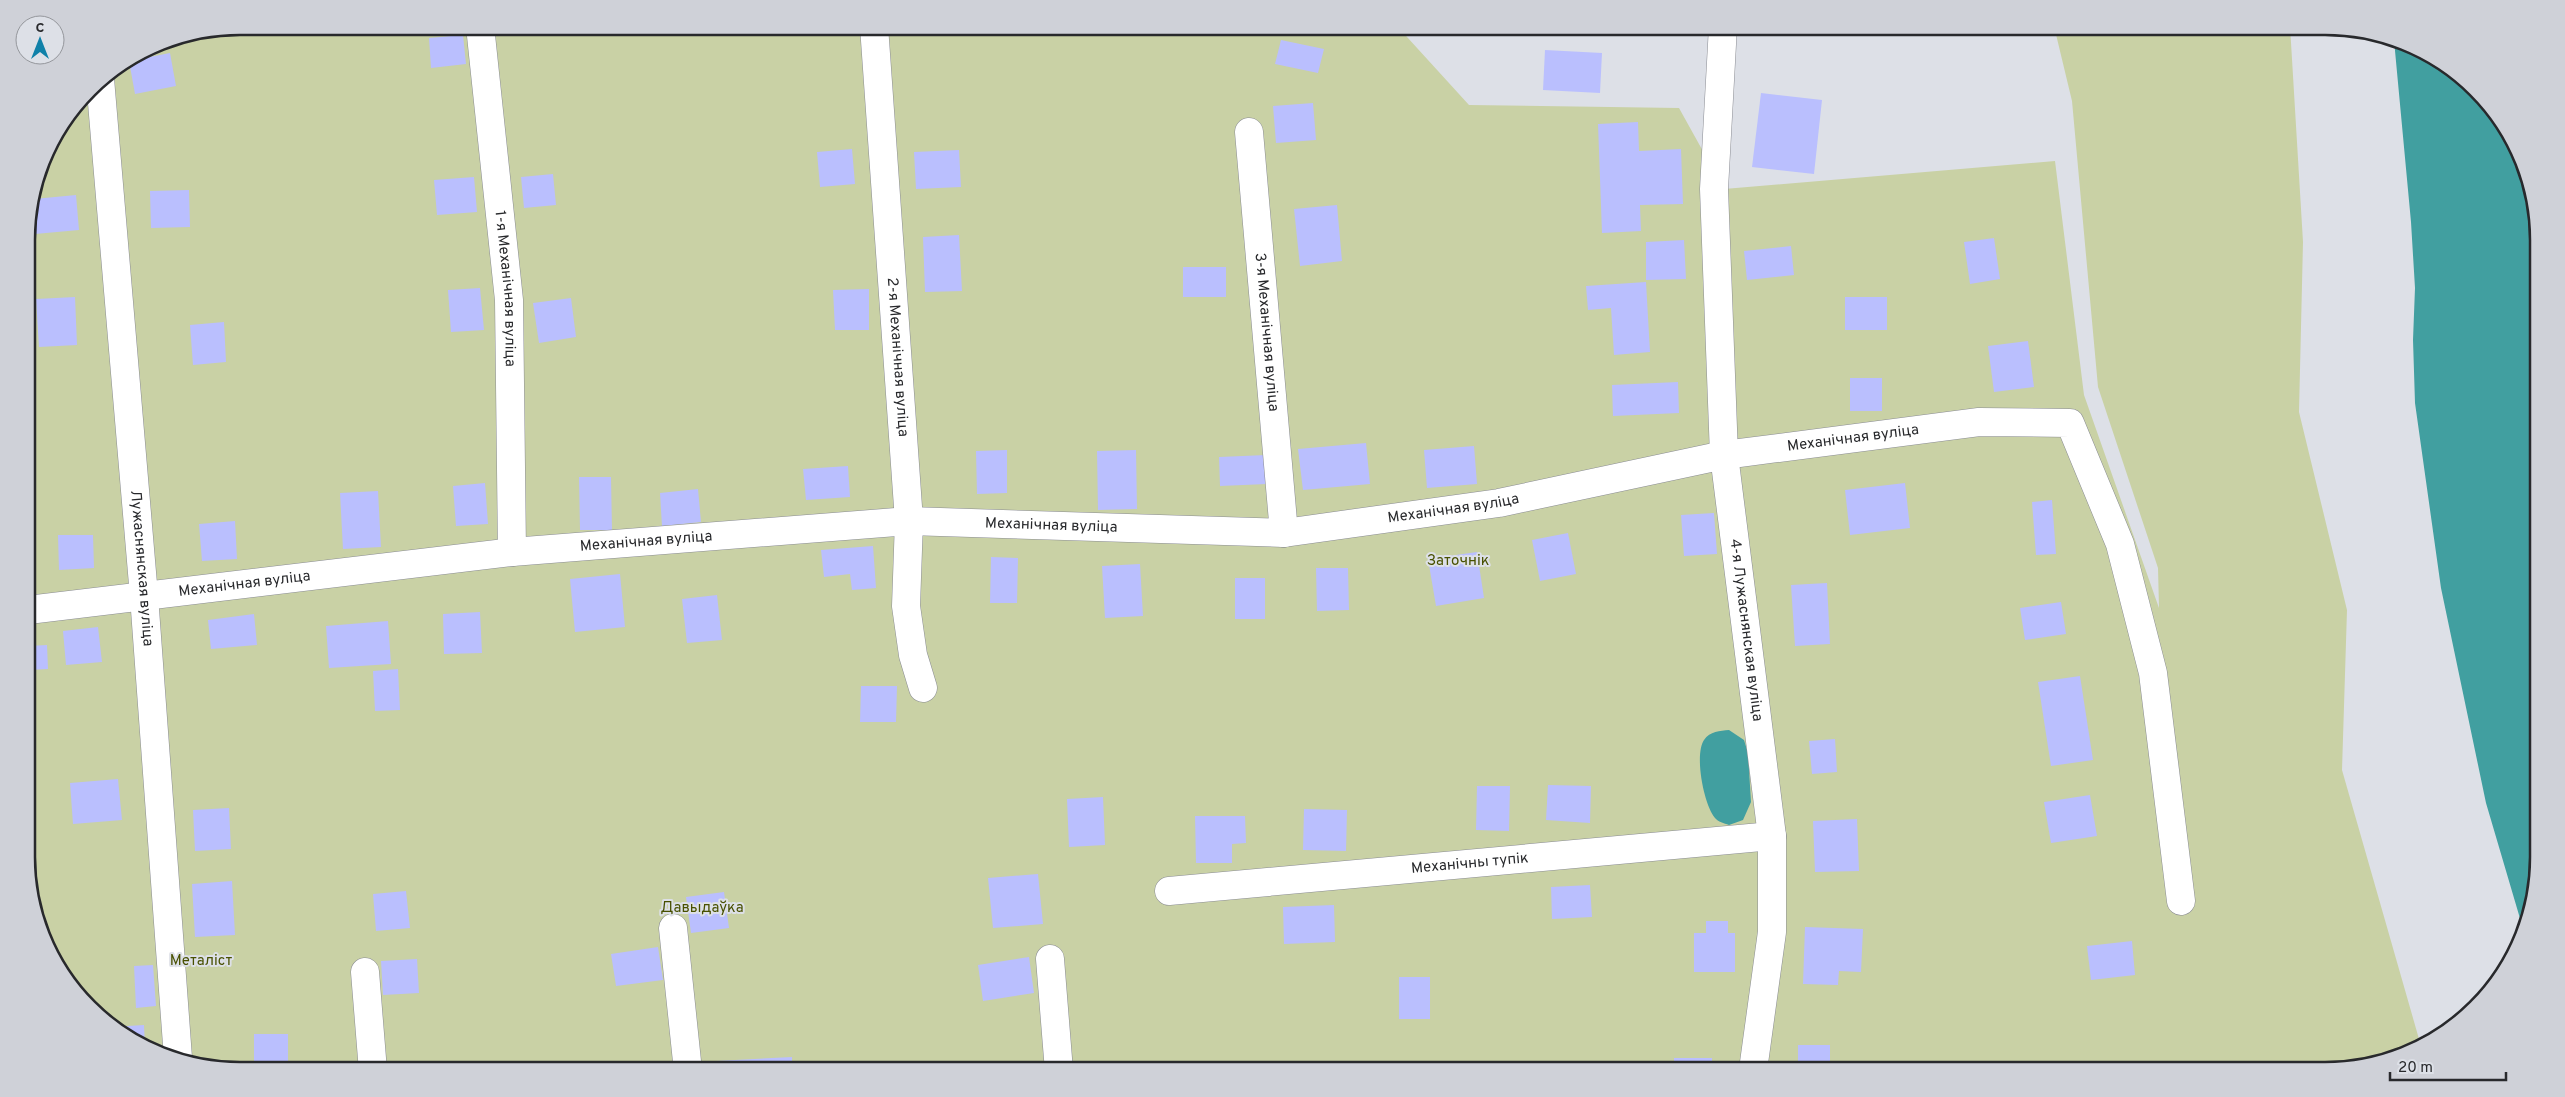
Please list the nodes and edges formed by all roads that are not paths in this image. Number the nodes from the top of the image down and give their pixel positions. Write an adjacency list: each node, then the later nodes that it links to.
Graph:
1 (481, 35): 9 (street, 1-я Механічная вуліца)
2 (875, 35): 7 (street, 2-я Механічная вуліца)
3 (1722, 35): 6 (street, 4-я Лужаснянская вуліца)
4 (101, 90): 10 (street, Лужаснянская вуліца)
5 (1249, 132): 8 (street, 3-я Механічная вуліца)
6 (1724, 454): 8 (street, Механічная вуліца); 13 (street, 4-я Лужаснянская вуліца); 15 (street, Механічная вуліца)
7 (909, 521): 8 (street, Механічная вуліца); 9 (street, Механічная вуліца); 12 (street, 2-я Механічная вуліца)
8 (1284, 533)
9 (512, 552): 10 (street, Механічная вуліца)
10 (144, 596): 11 (street, Механічная вуліца); 19 (street, Лужаснянская вуліца)
11 (35, 609)
12 (923, 688)
13 (1772, 836): 14 (street, Механічны тупік); 23 (street, 4-я Лужаснянская вуліца)
14 (1170, 891)
15 (2181, 901)
16 (673, 928): 21 (street)
17 (1050, 959): 22 (street)
18 (365, 972): 20 (street)
19 (178, 1052)
20 (372, 1062)
21 (687, 1062)
22 (1058, 1062)
23 (1755, 1062)

